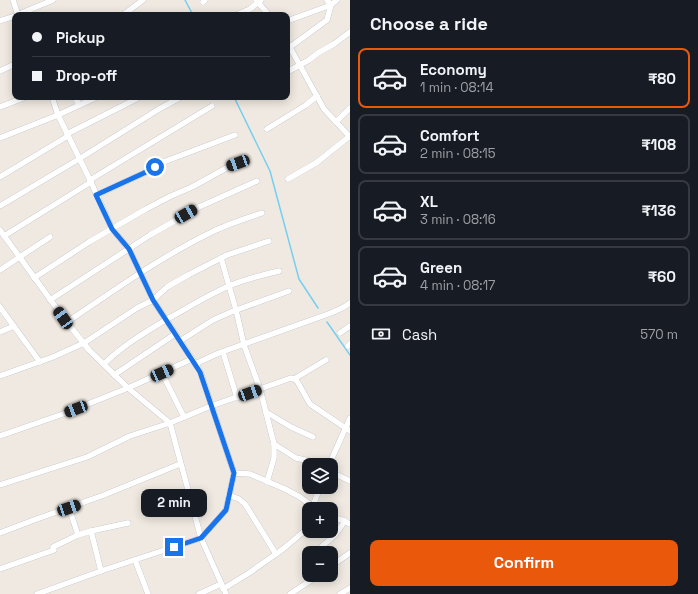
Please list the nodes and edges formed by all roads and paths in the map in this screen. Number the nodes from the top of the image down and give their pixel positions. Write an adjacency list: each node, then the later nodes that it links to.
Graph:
1 (13, 0): 8 (street)
2 (53, 0): 9 (street)
3 (143, 0): 10 (street)
4 (327, 0): 7 (street)
5 (337, 0): 7 (street)
6 (259, 1): 11 (street); 12 (street)
7 (331, 5): 14 (street); 17 (street)
8 (16, 12)
9 (24, 12)
10 (127, 12)
11 (243, 12)
12 (268, 12)
13 (12, 17): 15 (street)
14 (290, 20)
15 (0, 22)
16 (350, 32): 19 (street)
17 (290, 47)
18 (290, 49): 19 (street)
19 (300, 64): 22 (street); 23 (street)
20 (12, 65): 21 (street)
21 (0, 70)
22 (290, 70)
23 (317, 96): 35 (street); 36 (street)
24 (18, 100): 32 (street)
25 (53, 100): 34 (street)
26 (76, 100): 30 (street)
27 (87, 100): 30 (street)
28 (134, 100): 37 (street)
29 (176, 100): 41 (street)
30 (79, 105): 34 (street)
31 (212, 106): 45 (street)
32 (0, 107)
33 (350, 108): 35 (street)
34 (58, 114): 37 (street); 40 (street)
35 (336, 122): 39 (street)
36 (267, 129)
37 (68, 134): 41 (street); 43 (street)
38 (235, 135): 47 (street)
39 (350, 136): 44 (street)
40 (0, 138)
41 (79, 159): 45 (street); 48 (street)
42 (246, 160): 50 (street)
43 (0, 177)
44 (288, 179)
45 (90, 181): 47 (street); 52 (street)
46 (257, 181): 55 (street)
47 (96, 195): 50 (street)
48 (0, 206)
49 (262, 213): 60 (street)
50 (112, 229): 55 (street); 61 (street)
51 (0, 230): 52 (street)
52 (4, 236): 56 (street)
53 (50, 237): 56 (street)
54 (269, 241): 57 (street)
55 (129, 249): 60 (street); 64 (street)
56 (19, 257): 58 (street); 61 (street)
57 (221, 258): 62 (street); 65 (street)
58 (0, 270)
59 (279, 271): 62 (street)
60 (140, 272): 65 (street); 70 (street)
61 (34, 278): 64 (street)
62 (229, 286): 68 (street); 69 (street)
63 (289, 291): 68 (street)
64 (50, 300): 70 (street)
65 (153, 300): 69 (street); 77 (street)
66 (350, 304): 78 (street)
67 (0, 307): 71 (street)
68 (236, 310): 76 (street); 78 (street)
69 (166, 320): 75 (street); 83 (street)
70 (67, 322): 77 (street)
71 (14, 326): 73 (street); 81 (street)
72 (350, 326): 74 (street)
73 (0, 332)
74 (340, 333)
75 (176, 334): 76 (street); 85 (street)
76 (180, 341): 82 (street)
77 (84, 343): 81 (street); 83 (street)
78 (244, 345): 79 (street); 89 (street)
79 (223, 352): 82 (street); 90 (street)
80 (326, 360): 87 (street)
81 (40, 362): 86 (street)
82 (193, 362): 84 (street); 91 (street)
83 (104, 364): 85 (street)
84 (162, 373): 88 (street); 93 (street)
85 (114, 375): 88 (street)
86 (0, 376)
87 (294, 378): 89 (street); 96 (street)
88 (128, 388): 95 (street); 97 (street)
89 (260, 389): 90 (street); 92 (street)
90 (237, 398): 91 (street)
91 (211, 406): 93 (street); 103 (street)
92 (266, 412): 98 (street); 99 (street)
93 (184, 417): 95 (street)
94 (350, 418): 96 (street)
95 (170, 423): 102 (street); 107 (street)
96 (348, 430): 100 (street)
97 (0, 436)
98 (313, 437)
99 (274, 444): 101 (street); 106 (street)
100 (334, 458)
101 (302, 459)
102 (180, 464): 110 (street); 118 (street)
103 (234, 473): 106 (street); 108 (street)
104 (338, 475): 105 (street)
105 (350, 481)
106 (267, 482): 109 (street)
107 (0, 485)
108 (229, 494): 118 (street); 121 (street)
109 (306, 502)
110 (69, 508): 115 (street); 117 (street)
111 (338, 518): 112 (street)
112 (348, 522): 119 (street)
113 (128, 523): 114 (street)
114 (91, 531): 117 (street); 125 (street)
115 (0, 533)
116 (302, 533): 121 (street)
117 (78, 535): 124 (street)
118 (201, 538): 122 (street); 128 (street)
119 (322, 546)
120 (350, 553): 123 (street)
121 (276, 554): 128 (street)
122 (135, 560): 125 (street); 132 (street)
123 (338, 561)
124 (0, 569)
125 (101, 571): 129 (street)
126 (310, 582): 130 (street)
127 (350, 588): 135 (street)
128 (223, 589): 133 (street)
129 (48, 592): 131 (street)
130 (298, 592): 134 (street)
131 (37, 594)
132 (148, 594)
133 (199, 594)
134 (290, 594)
135 (340, 594)

